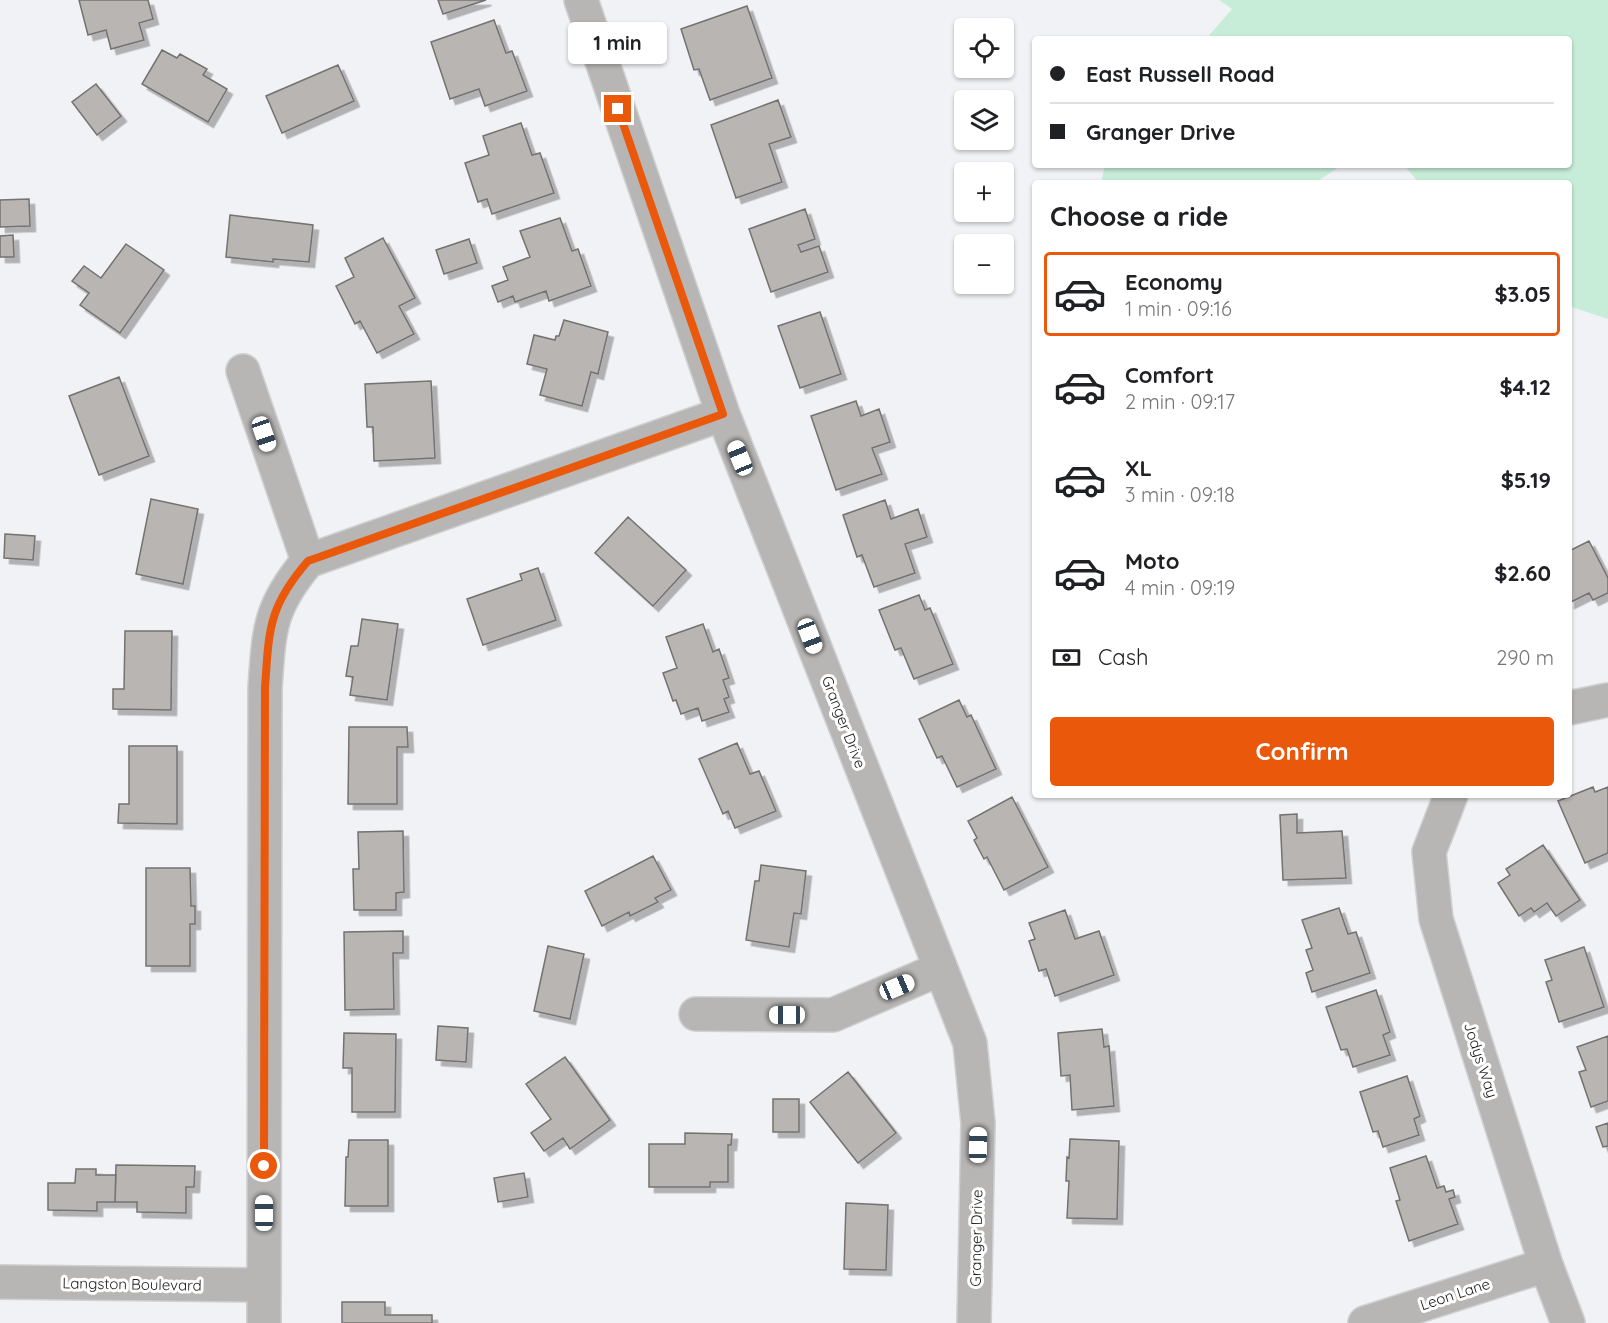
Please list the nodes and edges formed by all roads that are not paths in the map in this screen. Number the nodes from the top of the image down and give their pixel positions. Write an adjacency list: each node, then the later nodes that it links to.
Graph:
1 (581, 0): 3 (street, Granger Drive)
2 (243, 370): 4 (street)
3 (723, 414): 4 (street); 8 (street, Granger Drive)
4 (308, 561): 12 (street)
5 (1608, 700): 6 (street)
6 (1572, 707)
7 (1450, 798): 10 (street, Jodys Way)
8 (940, 969): 9 (street); 14 (street, Granger Drive)
9 (696, 1014)
10 (1546, 1265): 15 (street, Leon Lane); 16 (street, Jodys Way)
11 (0, 1282): 12 (street, Langston Boulevard)
12 (264, 1285): 13 (street)
13 (264, 1323)
14 (974, 1323)
15 (1365, 1323)
16 (1568, 1323)

